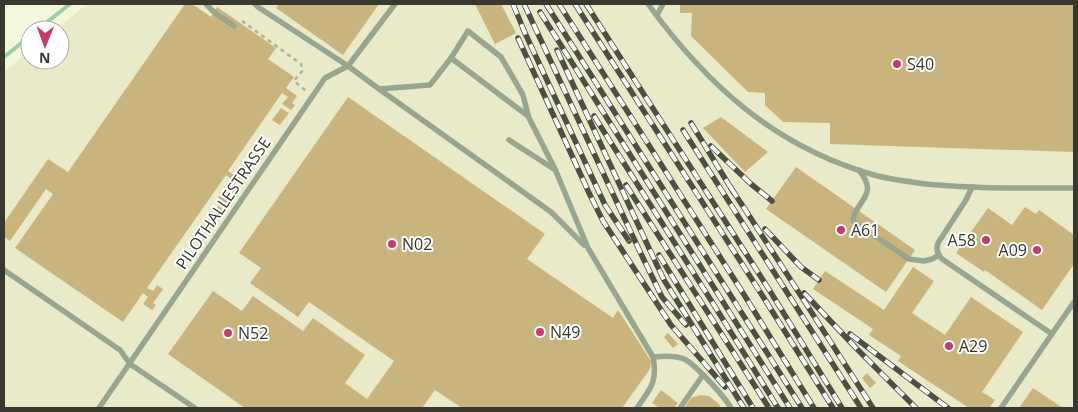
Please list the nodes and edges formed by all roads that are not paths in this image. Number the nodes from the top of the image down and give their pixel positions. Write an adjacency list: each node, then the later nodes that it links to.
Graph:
1 (206, 4): 7 (lane)
2 (255, 4): 9 (lane)
3 (395, 4): 9 (lane)
4 (648, 4): 6 (lane)
5 (663, 4): 6 (lane)
6 (657, 15): 16 (lane)
7 (234, 26)
8 (451, 58): 10 (lane); 13 (lane); 13 (lane)
9 (348, 66): 11 (lane); 25 (lane, PILOTHALLESTRASSE)
10 (430, 85): 11 (lane); 12 (lane)
11 (379, 89): 19 (lane)
12 (437, 90)
13 (528, 116): 15 (lane)
14 (509, 140): 15 (lane)
15 (555, 169): 19 (lane)
16 (858, 169): 17 (lane); 20 (lane)
17 (972, 187): 18 (lane); 20 (lane)
18 (1074, 188)
19 (588, 248): 24 (lane)
20 (939, 255): 23 (lane)
21 (4, 270): 25 (lane)
22 (1074, 302): 23 (lane)
23 (1052, 334): 32 (lane)
24 (653, 357): 26 (lane); 29 (lane)
25 (130, 364): 27 (lane, PILOTHALLESTRASSE); 28 (lane)
26 (703, 375): 30 (lane); 31 (lane)
27 (99, 408)
28 (195, 408)
29 (638, 408)
30 (680, 408)
31 (731, 408)
32 (1001, 408)

